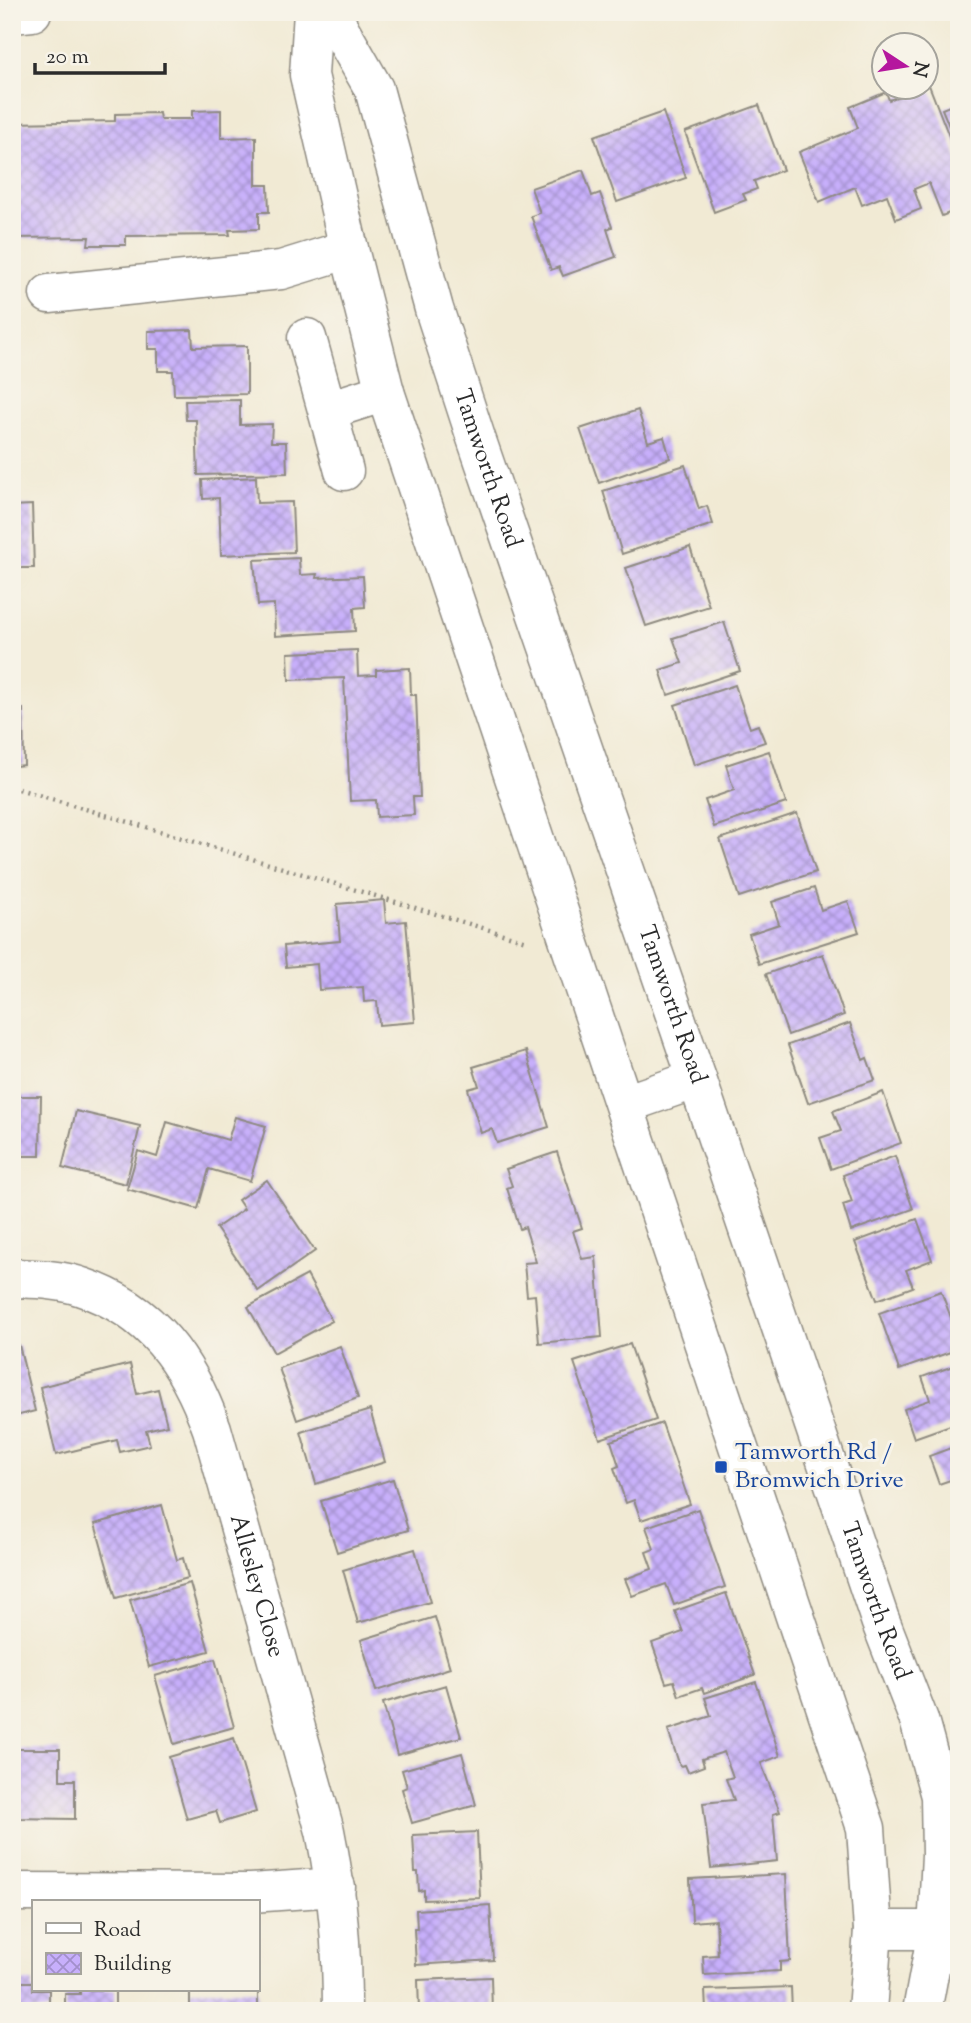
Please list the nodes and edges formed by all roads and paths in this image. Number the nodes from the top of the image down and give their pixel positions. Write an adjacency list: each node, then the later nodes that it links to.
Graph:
1 (32, 12): 4 (main road)
2 (313, 12): 5 (main road)
3 (330, 12): 13 (main road, Tamworth Road)
4 (12, 14)
5 (349, 249): 6 (main road); 8 (main road)
6 (48, 293)
7 (307, 338): 9 (main road)
8 (385, 392): 9 (main road); 12 (main road)
9 (328, 410): 10 (main road)
10 (344, 471)
11 (12, 787): 12 (path)
12 (573, 956): 14 (main road)
13 (697, 1079): 14 (main road); 19 (main road, Tamworth Road)
14 (625, 1104): 18 (main road)
15 (12, 1278): 16 (main road, Allesley Close)
16 (336, 1887): 17 (main road); 20 (main road, Allesley Close)
17 (12, 1892)
18 (873, 1930): 19 (main road); 21 (main road)
19 (948, 1931): 22 (main road, Tamworth Road)
20 (342, 2011)
21 (867, 2011)
22 (922, 2011)

